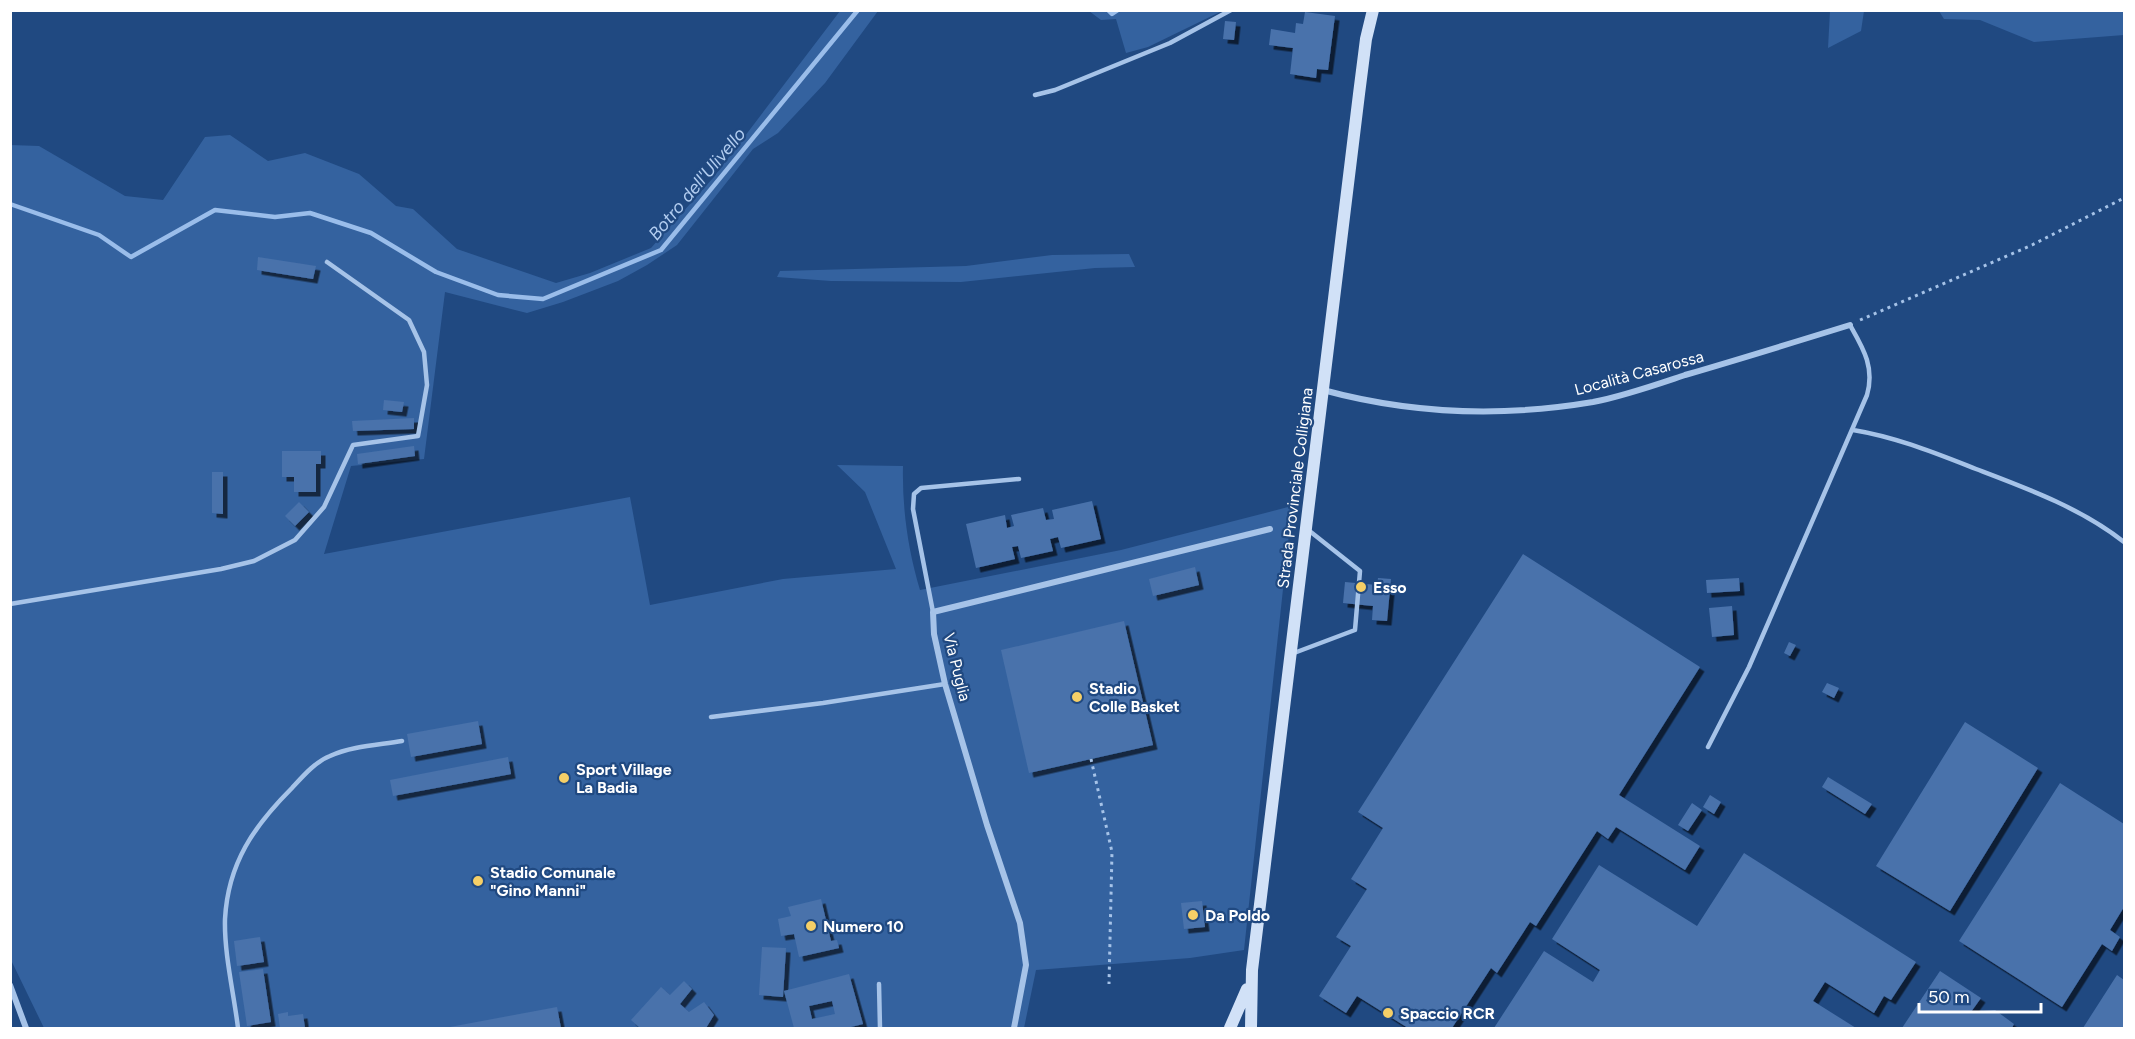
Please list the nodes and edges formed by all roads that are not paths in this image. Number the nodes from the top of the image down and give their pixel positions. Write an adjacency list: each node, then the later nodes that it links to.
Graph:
1 (1231, 10): 3 (lane)
2 (1373, 10): 6 (main road, Strada Provinciale Colligiana)
3 (1035, 95)
4 (327, 262): 12 (lane)
5 (1850, 325): 6 (street, Località Casarossa); 7 (lane)
6 (1323, 390): 9 (main road, Strada Provinciale Colligiana)
7 (1853, 430): 11 (lane); 18 (lane)
8 (1019, 479): 13 (lane)
9 (1307, 529): 14 (main road, Strada Provinciale Colligiana); 14 (lane)
10 (1270, 530): 13 (street, Via Puglia)
11 (2124, 542)
12 (10, 604)
13 (933, 612): 15 (street, Via Puglia)
14 (1291, 654): 19 (main road, Strada Provinciale Colligiana)
15 (945, 684): 16 (lane); 25 (street, Via Puglia)
16 (711, 717)
17 (402, 741): 23 (lane)
18 (1708, 747)
19 (1252, 970): 26 (main road, Strada Provinciale Colligiana); 27 (main road, Strada Provinciale Colligiana)
20 (879, 984): 24 (lane)
21 (10, 986): 22 (street)
22 (26, 1029)
23 (238, 1029)
24 (880, 1029)
25 (1014, 1029)
26 (1230, 1029)
27 (1251, 1029)

